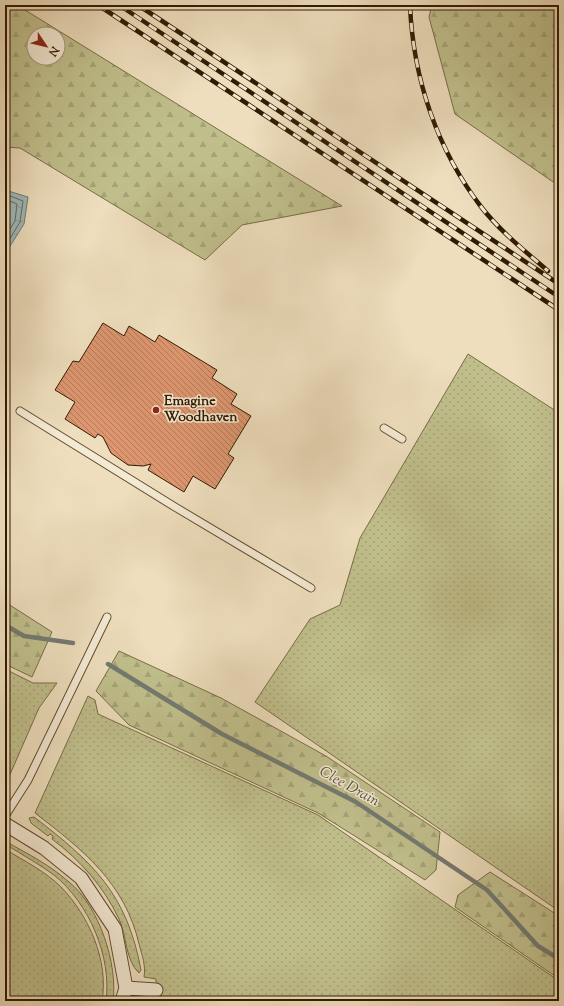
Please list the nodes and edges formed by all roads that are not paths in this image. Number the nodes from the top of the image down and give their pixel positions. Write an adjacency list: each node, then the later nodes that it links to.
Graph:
1 (20, 411): 4 (lane)
2 (384, 428): 3 (lane)
3 (402, 439)
4 (311, 588)
5 (106, 617): 6 (lane)
6 (5, 816)
7 (5, 824): 8 (street)
8 (126, 988): 9 (street); 10 (street)
9 (156, 990)
10 (122, 1001)

